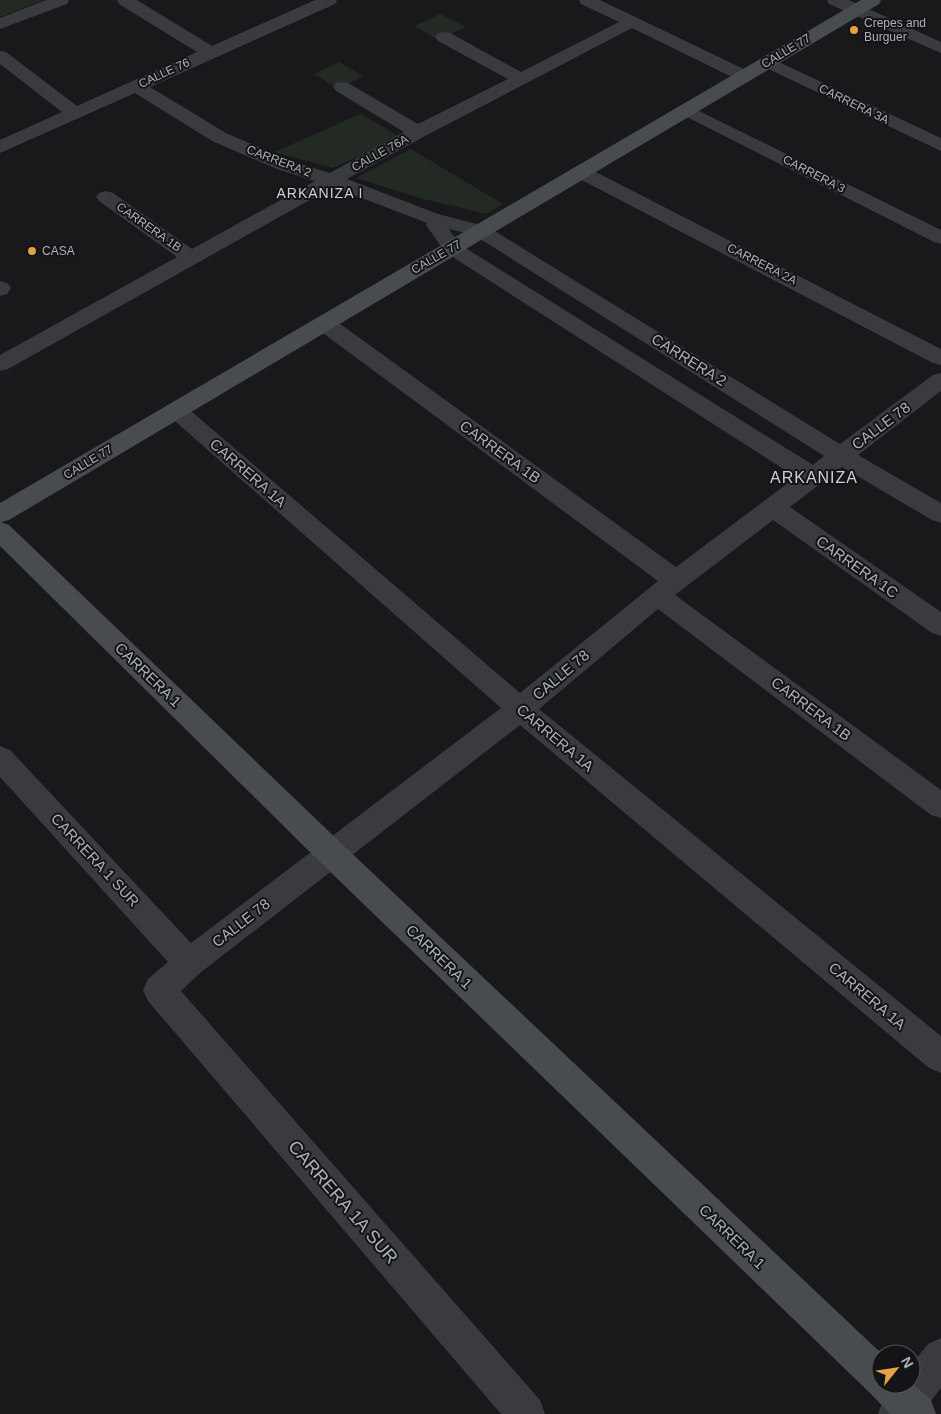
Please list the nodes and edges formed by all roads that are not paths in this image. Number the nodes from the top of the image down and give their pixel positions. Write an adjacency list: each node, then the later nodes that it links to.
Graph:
1 (61, 0): 8 (street)
2 (125, 0): 11 (street)
3 (329, 0): 11 (street, CALLE 76)
4 (586, 0): 7 (street)
5 (835, 0): 6 (street)
6 (865, 5): 10 (street); 13 (street, CALLE 77)
7 (632, 22): 14 (street); 15 (street, CALLE 76A)
8 (0, 24)
9 (444, 37): 15 (street)
10 (941, 48)
11 (210, 52): 16 (street, CALLE 76)
12 (0, 56): 19 (street)
13 (768, 62): 14 (street, CALLE 77); 21 (street, CARRERA 3A)
14 (744, 76): 18 (street, CALLE 77)
15 (521, 79): 20 (street, CALLE 76A)
16 (136, 86): 19 (street, CALLE 76); 24 (street, CARRERA 2)
17 (342, 87): 20 (street)
18 (687, 110): 23 (street, CALLE 77); 28 (street, CARRERA 3)
19 (75, 113): 22 (street, CALLE 76)
20 (418, 132): 24 (street, CALLE 76A)
21 (941, 145)
22 (0, 147)
23 (581, 172): 27 (street, CALLE 77); 32 (street, CARRERA 2A)
24 (332, 180): 26 (street, CARRERA 2); 30 (street, CALLE 76A)
25 (106, 197): 30 (street, CARRERA 1B)
26 (431, 218): 27 (street, CARRERA 2); 29 (street)
27 (481, 231): 29 (street, CALLE 77); 36 (street, CARRERA 2)
28 (941, 238)
29 (452, 248): 31 (street, CALLE 77); 37 (street)
30 (191, 258): 33 (street, CALLE 76A)
31 (324, 323): 35 (street, CALLE 77); 42 (street, CARRERA 1B)
32 (941, 358)
33 (0, 364)
34 (941, 380): 36 (street, CALLE 78)
35 (176, 410): 39 (street, CALLE 77); 44 (street, CARRERA 1A)
36 (842, 456): 37 (street, CALLE 78); 40 (street, CARRERA 2)
37 (814, 477): 38 (street, CALLE 78)
38 (774, 508): 42 (street, CALLE 78); 43 (street, CARRERA 1C)
39 (0, 514)
40 (941, 514)
41 (0, 531): 47 (street, CARRERA 1)
42 (667, 588): 44 (street, CALLE 78); 46 (street, CARRERA 1B)
43 (941, 626)
44 (520, 709): 47 (street, CALLE 78); 50 (street, CARRERA 1A)
45 (0, 758): 48 (street, CARRERA 1 SUR)
46 (941, 806)
47 (331, 853): 48 (street, CALLE 78); 52 (street, CARRERA 1)
48 (189, 963): 49 (street, CALLE 78)
49 (159, 990): 53 (street, CARRERA 1A SUR)
50 (941, 1057)
51 (941, 1357): 52 (street)
52 (897, 1399)
53 (526, 1414)

